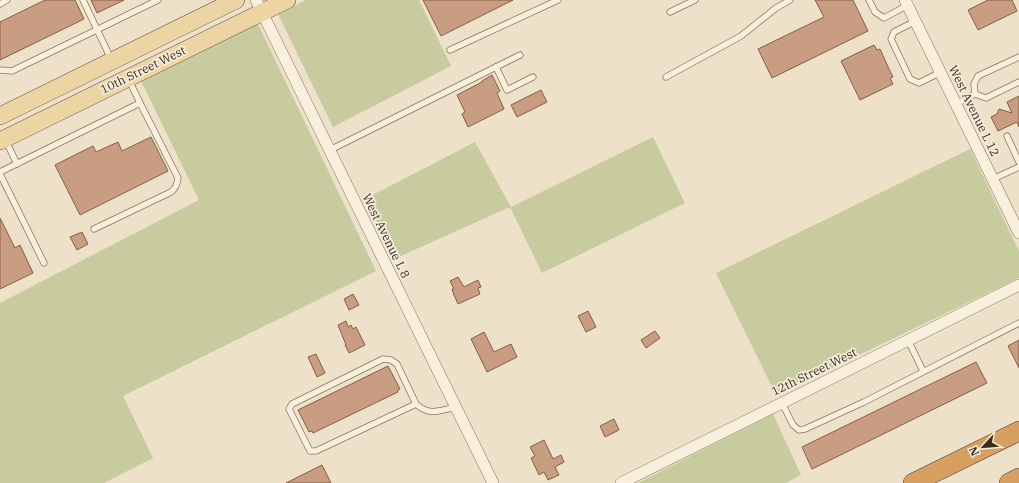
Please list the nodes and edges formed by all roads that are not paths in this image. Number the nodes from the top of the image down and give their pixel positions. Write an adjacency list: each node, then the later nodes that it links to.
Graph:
1 (7, 0): 11 (lane)
2 (82, 0): 15 (lane)
3 (158, 0): 15 (lane)
4 (236, 0): 19 (main road, 10th Street West)
5 (287, 0): 12 (main road, 10th Street West)
6 (558, 0): 16 (lane)
7 (695, 0): 13 (lane)
8 (790, 0): 24 (lane)
9 (869, 0): 10 (lane)
10 (907, 3): 14 (street, West Avenue L 12)
11 (0, 4)
12 (259, 6): 26 (main road, 10th Street West); 34 (street, West Avenue L 8)
13 (670, 12)
14 (916, 21): 22 (street, West Avenue L 12); 22 (lane)
15 (97, 30): 19 (lane); 21 (lane)
16 (450, 50)
17 (520, 55): 20 (lane)
18 (1019, 57): 28 (lane)
19 (112, 61): 23 (main road, 10th Street West)
20 (496, 67): 25 (lane); 34 (lane)
21 (0, 70)
22 (941, 72): 30 (street, West Avenue L 12)
23 (85, 75): 31 (main road, 10th Street West); 33 (main road)
24 (666, 76)
25 (533, 77)
26 (128, 78): 29 (lane); 33 (main road, 10th Street West)
27 (1019, 82): 28 (lane)
28 (975, 94): 30 (lane)
29 (140, 103): 36 (lane); 40 (lane)
30 (956, 104): 39 (street, West Avenue L 12)
31 (0, 116)
32 (1007, 136): 35 (lane)
33 (3, 140): 36 (lane)
34 (330, 150): 49 (street, West Avenue L 8)
35 (1019, 162)
36 (17, 164): 38 (lane)
37 (1019, 167): 39 (lane)
38 (0, 173): 42 (lane)
39 (993, 179): 41 (street, West Avenue L 12)
40 (94, 230)
41 (1019, 233)
42 (44, 263)
43 (1019, 285): 45 (street, 12th Street West)
44 (1019, 323): 46 (lane)
45 (908, 340): 46 (lane); 47 (street, 12th Street West)
46 (923, 371): 47 (lane)
47 (782, 403): 53 (street, 12th Street West)
48 (416, 404): 48 (lane); 49 (lane)
49 (456, 407): 52 (street, West Avenue L 8)
50 (1017, 432): 54 (highway)
51 (1019, 478): 55 (highway)
52 (493, 483)
53 (621, 483)
54 (913, 483)
55 (1009, 483)

